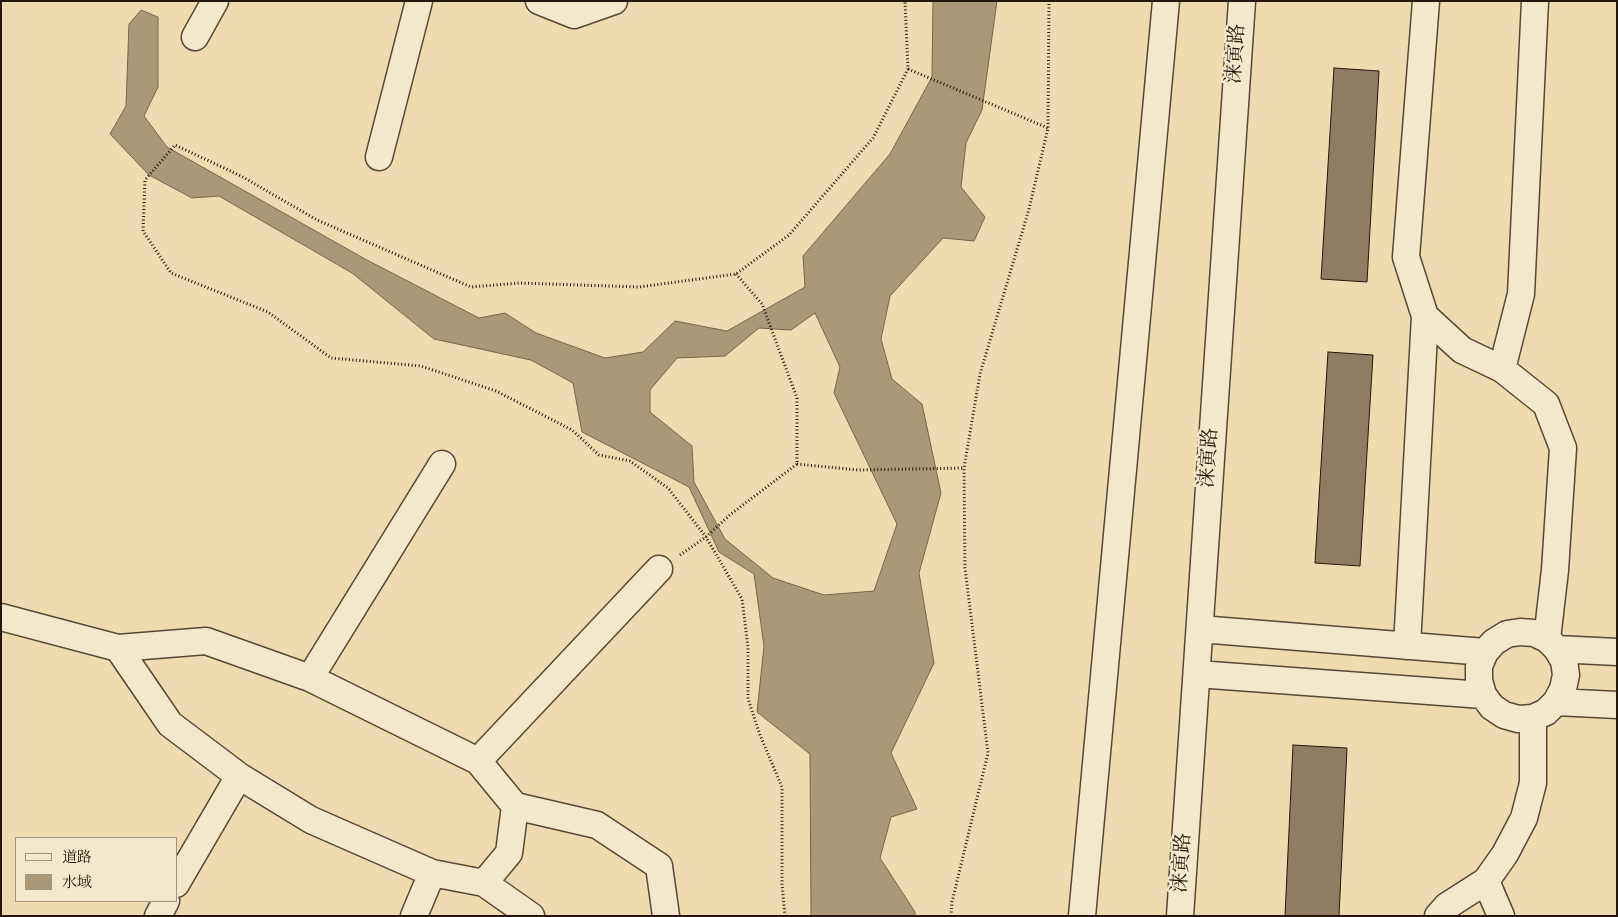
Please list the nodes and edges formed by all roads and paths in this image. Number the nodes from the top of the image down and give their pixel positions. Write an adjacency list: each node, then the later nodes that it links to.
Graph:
1 (215, 1): 11 (street)
2 (419, 1): 14 (street)
3 (539, 1): 4 (street)
4 (614, 1)
5 (905, 1): 12 (path)
6 (1049, 1): 13 (path)
7 (1166, 1): 50 (street)
8 (1242, 1): 24 (street, 涞寅路)
9 (1426, 1): 16 (street)
10 (1534, 1): 17 (street)
11 (195, 37)
12 (908, 69): 13 (path); 15 (path)
13 (1048, 128): 20 (path)
14 (379, 157)
15 (736, 274): 19 (path); 21 (path)
16 (1425, 316): 17 (street); 26 (street)
17 (1502, 369): 25 (street)
18 (442, 464): 31 (street)
19 (797, 464): 20 (path); 21 (path)
20 (964, 468): 49 (path)
21 (706, 537): 22 (path); 48 (path)
22 (659, 569): 36 (street)
23 (1, 616): 27 (street)
24 (1200, 629): 26 (street); 30 (street, 涞寅路)
25 (1552, 644): 28 (street); 29 (street); 33 (street)
26 (1407, 646): 28 (street)
27 (118, 648): 31 (street); 37 (street)
28 (1485, 652): 32 (street)
29 (1617, 652)
30 (1197, 674): 32 (street); 51 (street, 涞寅路)
31 (310, 678): 36 (street)
32 (1483, 695): 35 (street)
33 (1556, 702): 34 (street); 35 (street)
34 (1617, 705)
35 (1533, 718): 41 (street)
36 (478, 761): 38 (street)
37 (239, 776): 39 (street); 40 (street)
38 (515, 806): 42 (street); 47 (street)
39 (432, 873): 42 (street); 45 (street)
40 (178, 881)
41 (1486, 881): 52 (street); 53 (street)
42 (484, 883): 46 (street)
43 (165, 902): 44 (street)
44 (158, 916)
45 (414, 916)
46 (531, 916)
47 (666, 916)
48 (785, 916)
49 (951, 916)
50 (1082, 916)
51 (1180, 916)
52 (1438, 916)
53 (1501, 916)

